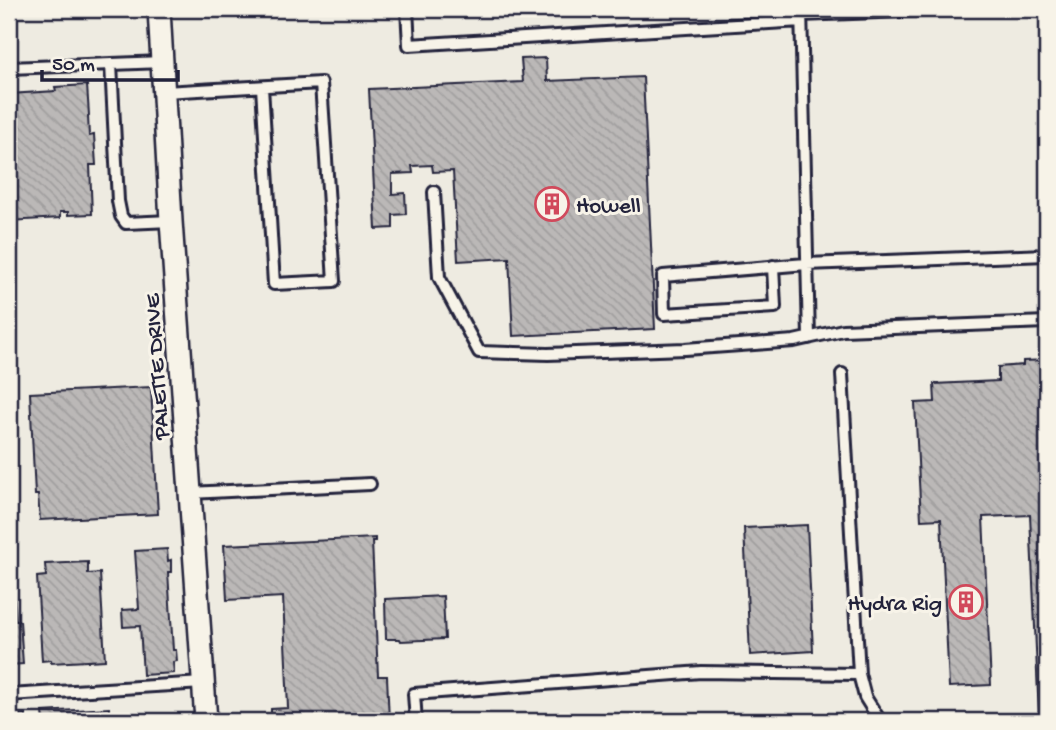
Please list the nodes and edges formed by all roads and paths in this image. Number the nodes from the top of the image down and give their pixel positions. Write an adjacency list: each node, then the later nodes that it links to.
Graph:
1 (159, 9): 5 (street, PALETTE DRIVE)
2 (407, 9): 4 (lane)
3 (956, 9): 4 (lane)
4 (801, 15): 13 (lane)
5 (163, 62): 6 (lane); 9 (street, PALETTE DRIVE)
6 (111, 64): 7 (lane); 11 (lane)
7 (9, 68)
8 (262, 87): 8 (lane); 9 (lane)
9 (164, 92): 11 (street, PALETTE DRIVE)
10 (434, 192): 16 (lane)
11 (172, 221): 19 (street, PALETTE DRIVE)
12 (1047, 255): 13 (lane)
13 (806, 264): 14 (lane); 16 (lane)
14 (773, 266): 14 (lane)
15 (1047, 322): 16 (lane)
16 (808, 338)
17 (842, 374): 20 (lane)
18 (370, 484): 19 (lane)
19 (190, 492): 21 (street, PALETTE DRIVE)
20 (859, 674): 24 (lane); 25 (lane)
21 (203, 683): 22 (lane); 23 (street, PALETTE DRIVE)
22 (9, 695)
23 (206, 721)
24 (415, 721)
25 (880, 721)

